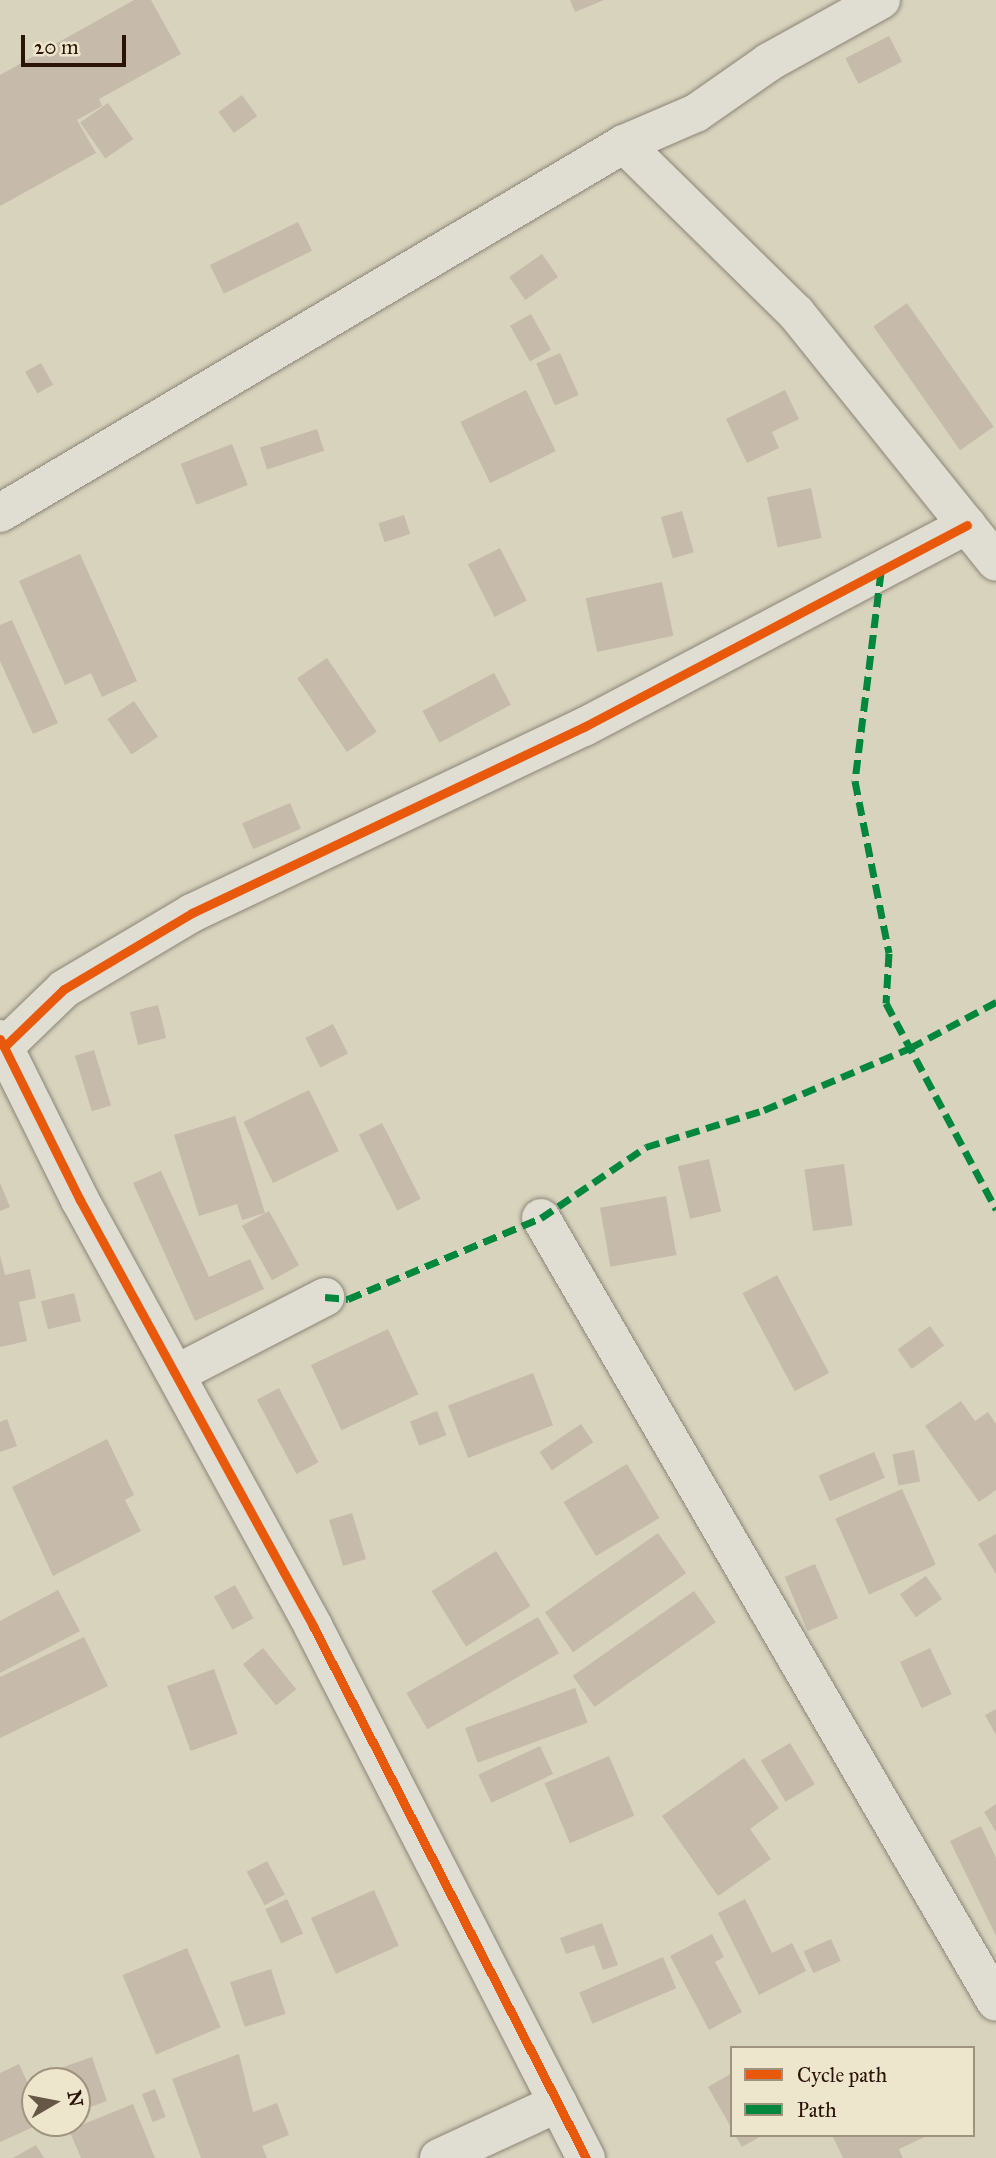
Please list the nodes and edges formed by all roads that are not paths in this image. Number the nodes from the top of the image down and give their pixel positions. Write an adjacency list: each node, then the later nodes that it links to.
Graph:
1 (881, 0): 2 (street)
2 (624, 144): 3 (street); 4 (street)
3 (0, 513)
4 (967, 525): 5 (street); 6 (street)
5 (996, 562)
6 (2, 1043): 9 (street)
7 (541, 1217): 10 (street)
8 (325, 1297): 9 (street)
9 (176, 1374): 11 (street)
10 (996, 2002)
11 (558, 2103): 12 (street); 13 (street)
12 (439, 2158)
13 (586, 2158)

